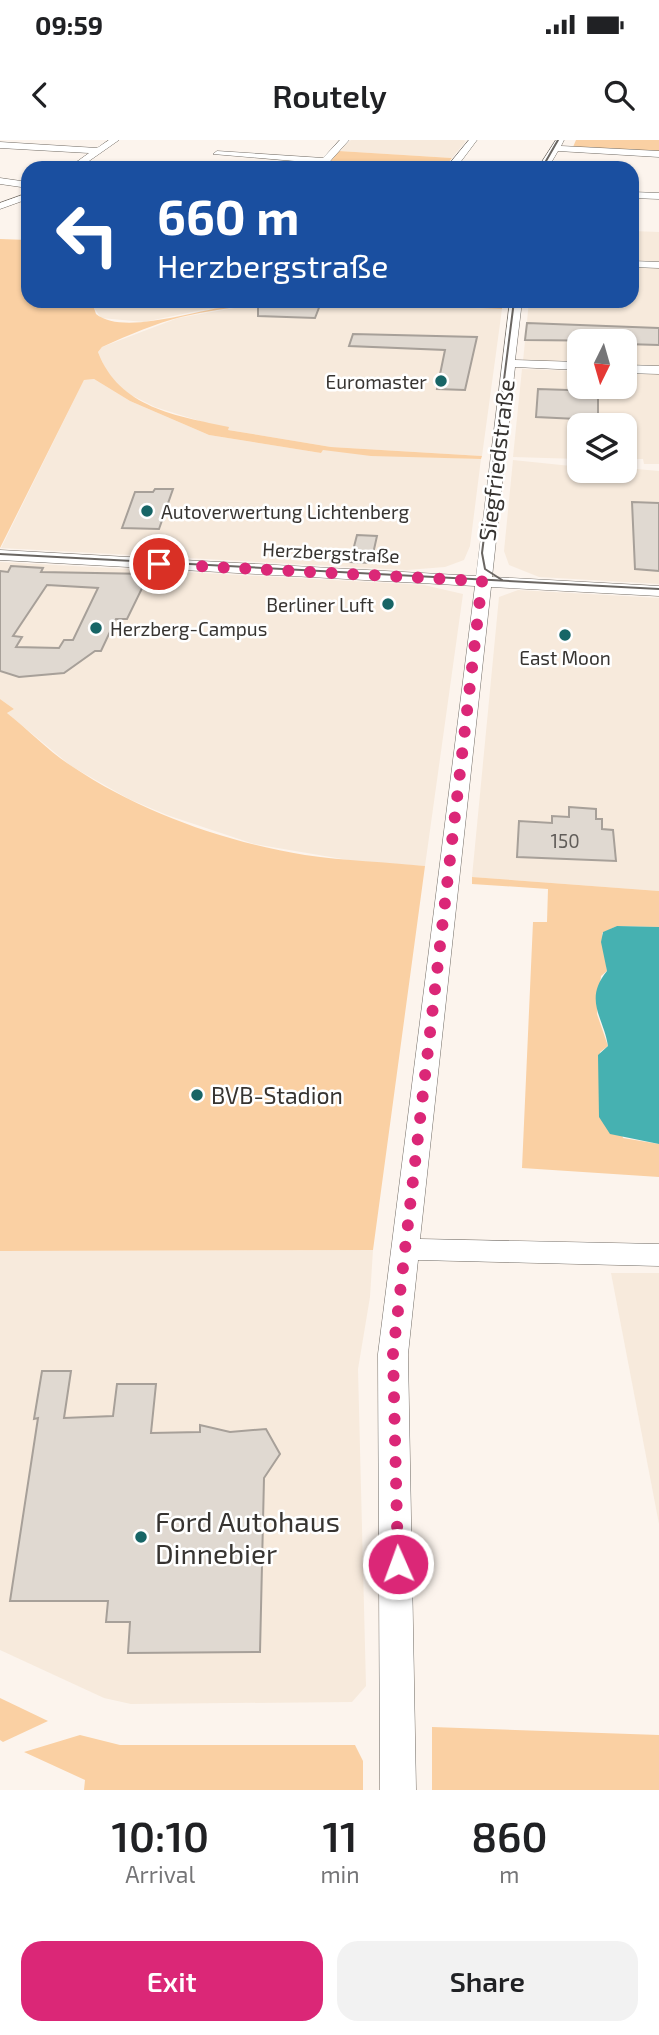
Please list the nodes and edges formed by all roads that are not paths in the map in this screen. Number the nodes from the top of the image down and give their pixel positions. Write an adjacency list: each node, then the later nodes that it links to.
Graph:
1 (115, 140): 7 (street)
2 (345, 140): 11 (street)
3 (473, 140): 12 (street)
4 (227, 144): 10 (street)
5 (558, 144): 8 (street); 13 (street)
6 (0, 145): 7 (street)
7 (98, 152): 9 (street)
8 (659, 154)
9 (84, 161)
10 (290, 161)
11 (324, 161)
12 (457, 161)
13 (547, 161)
14 (0, 181): 15 (street)
15 (21, 184)
16 (639, 195): 17 (street)
17 (659, 196)
18 (21, 198): 19 (street)
19 (0, 206)
20 (639, 264): 21 (street)
21 (659, 265)
22 (515, 308): 23 (street, Siegfriedstraße)
23 (508, 363): 24 (street); 28 (street, Siegfriedstraße)
24 (567, 365)
25 (637, 369): 26 (street)
26 (659, 370)
27 (0, 555): 28 (street, Herzbergstraße)
28 (482, 581): 29 (street, Herzbergstraße); 30 (street, Siegfriedstraße)
29 (659, 591)
30 (405, 1249): 31 (street); 32 (street, Siegfriedstraße)
31 (659, 1255)
32 (398, 1790)

